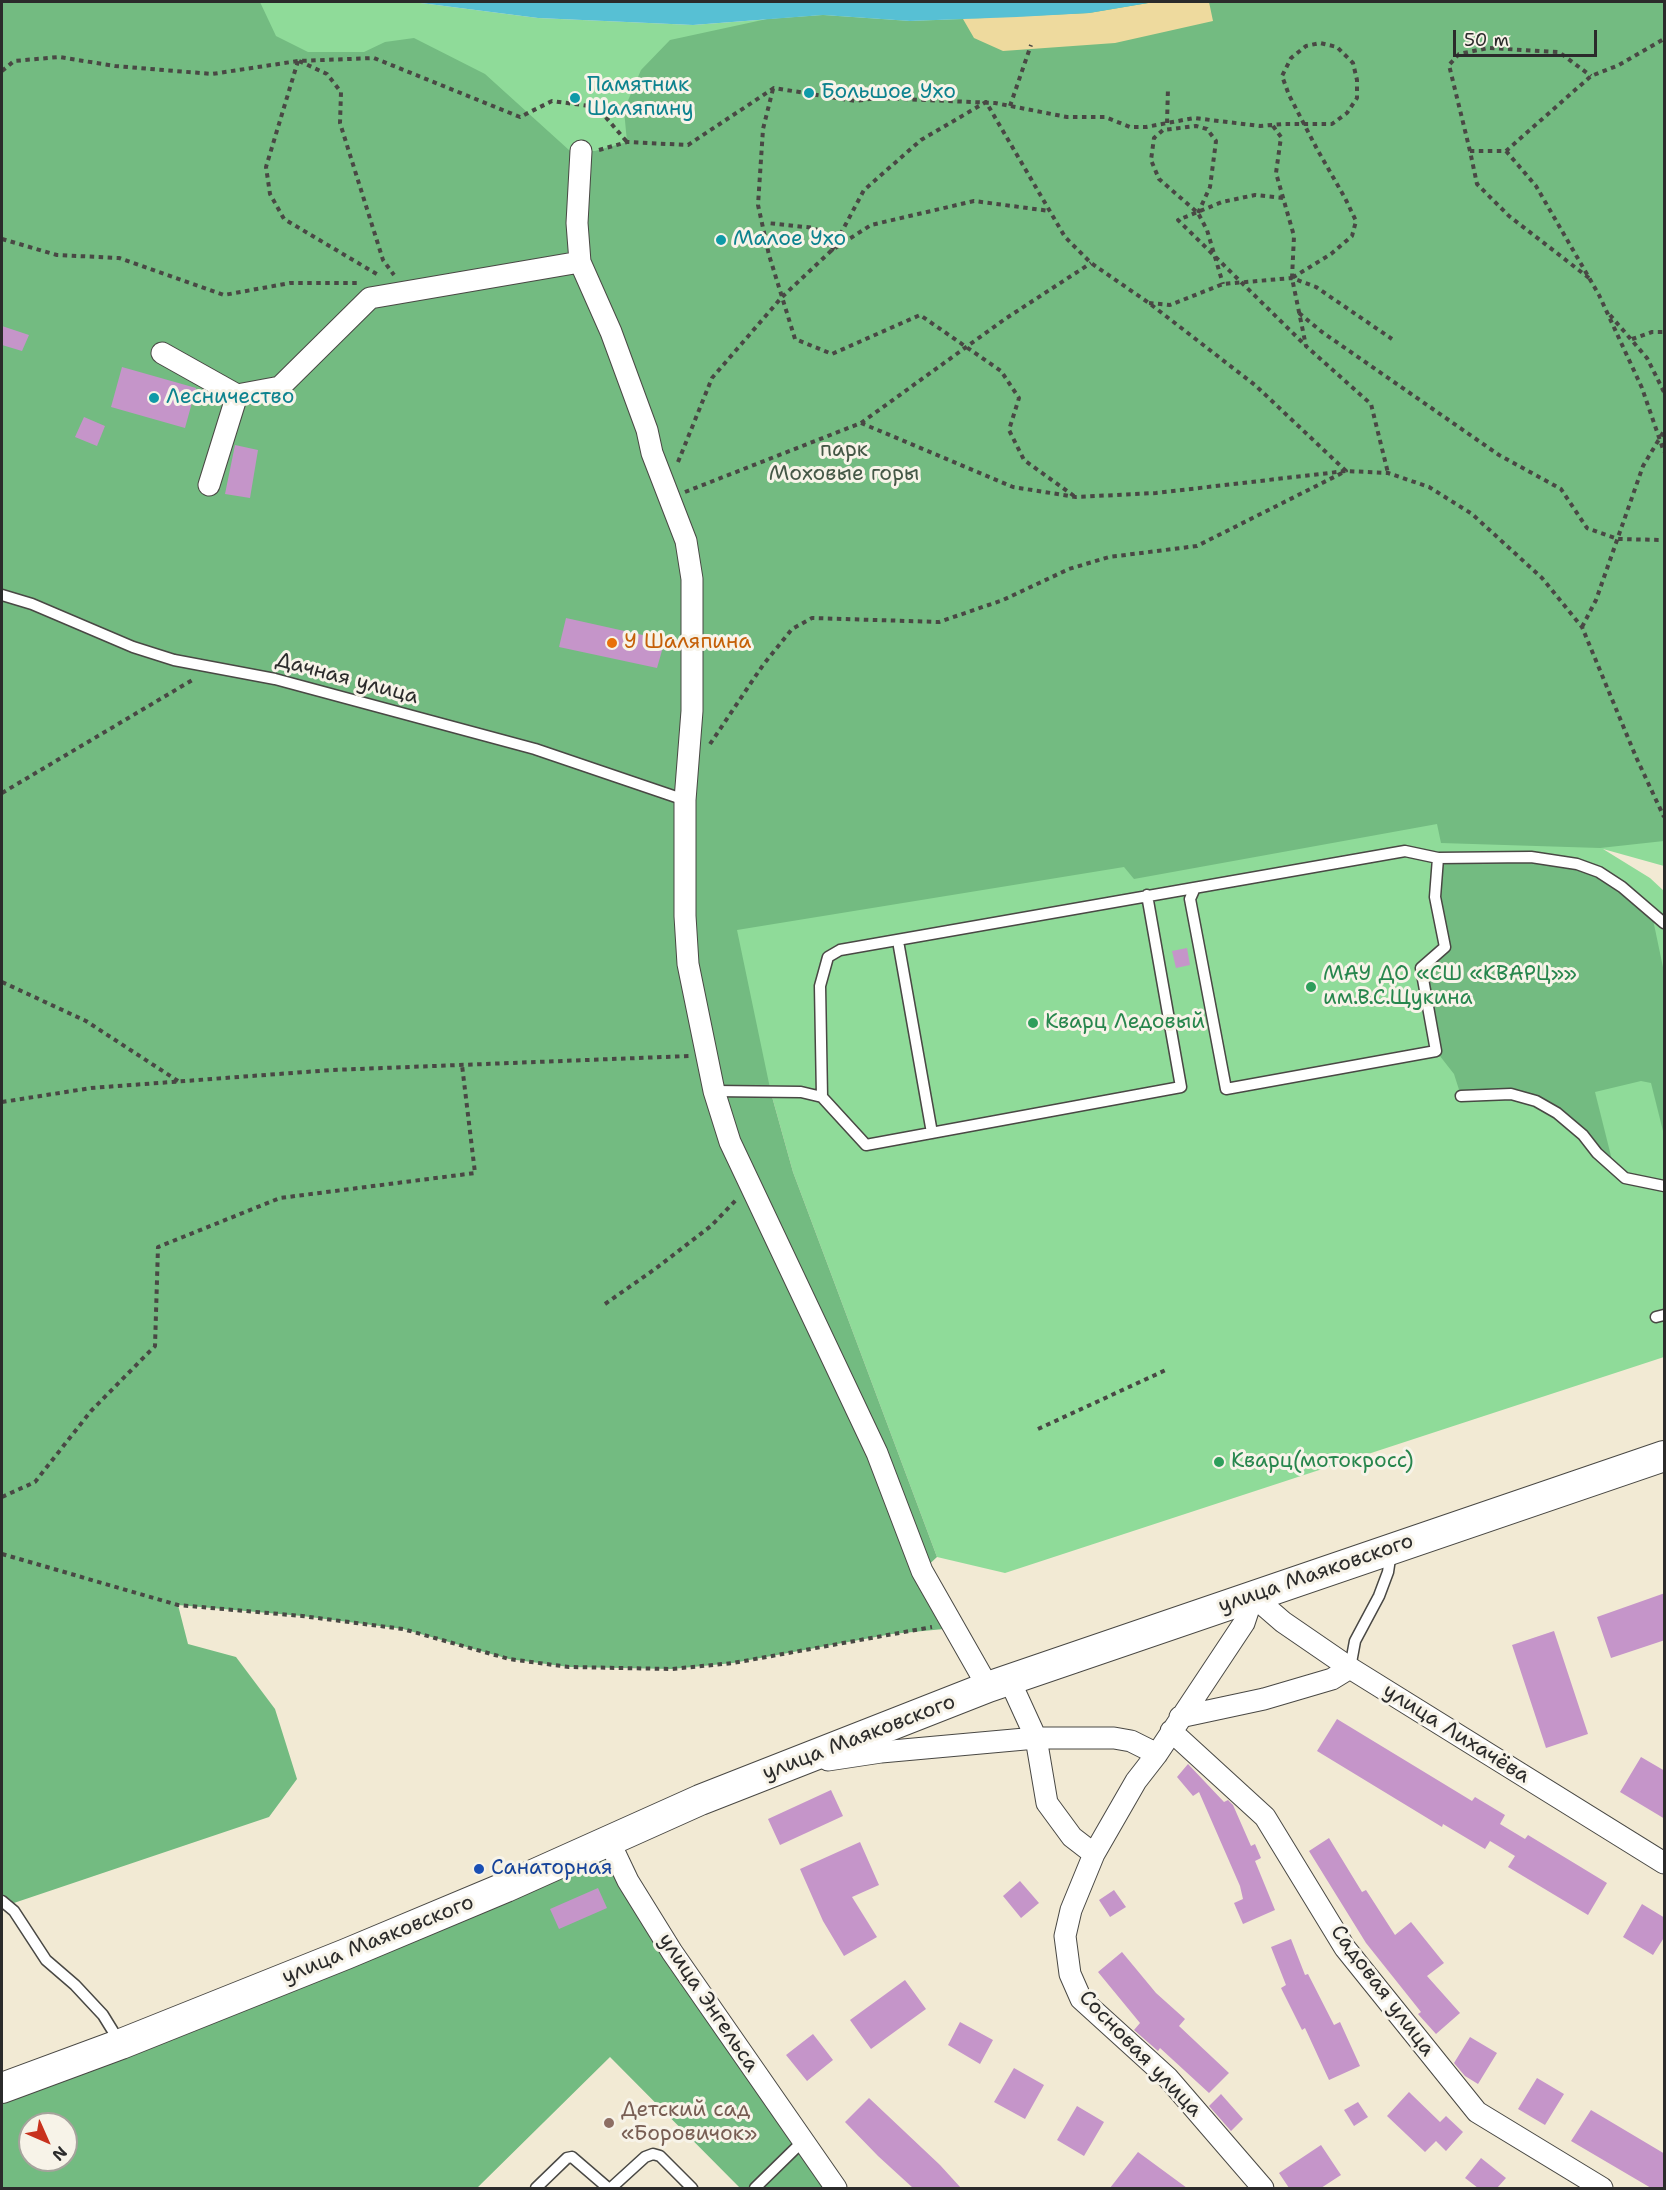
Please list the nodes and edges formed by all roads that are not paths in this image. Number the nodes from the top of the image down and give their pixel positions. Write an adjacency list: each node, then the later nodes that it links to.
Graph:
1 (581, 151): 2 (street)
2 (580, 262): 4 (street); 7 (street)
3 (162, 353): 4 (street)
4 (237, 395): 5 (street)
5 (209, 485)
6 (2, 595): 7 (lane, Дачная улица)
7 (685, 800): 13 (street)
8 (1438, 858): 9 (lane); 9 (lane); 11 (lane)
9 (1194, 890): 10 (lane)
10 (1146, 895): 12 (lane); 16 (lane)
11 (1665, 923)
12 (898, 941): 15 (lane); 16 (lane)
13 (714, 1091): 15 (lane); 22 (street)
14 (1461, 1096): 17 (lane)
15 (822, 1097): 16 (lane)
16 (932, 1133)
17 (1665, 1186)
18 (1665, 1456): 19 (main road, улица Маяковского)
19 (1391, 1548): 20 (main road, улица Маяковского); 21 (lane)
20 (1253, 1596): 21 (street, улица Лихачёва); 22 (main road, улица Маяковского); 23 (street, Сосновая улица)
21 (1350, 1668): 23 (street); 29 (street, улица Лихачёва)
22 (998, 1683): 24 (street); 26 (main road, улица Маяковского)
23 (1176, 1724): 25 (street, Сосновая улица); 40 (street, Садовая улица)
24 (1036, 1738): 25 (street); 26 (street); 28 (street)
25 (1157, 1754): 28 (street, Сосновая улица)
26 (786, 1766): 27 (main road, улица Маяковского)
27 (609, 1841): 31 (main road, улица Маяковского); 33 (street, улица Энгельса)
28 (1094, 1854): 39 (street, Сосновая улица)
29 (1665, 1863)
30 (2, 1901): 31 (lane)
31 (121, 2044): 32 (main road, улица Маяковского)
32 (2, 2088)
33 (803, 2141): 37 (lane); 38 (street, улица Энгельса)
34 (536, 2188): 35 (lane)
35 (610, 2188): 36 (lane)
36 (692, 2188)
37 (755, 2188)
38 (836, 2188)
39 (1263, 2188)
40 (1602, 2188)

